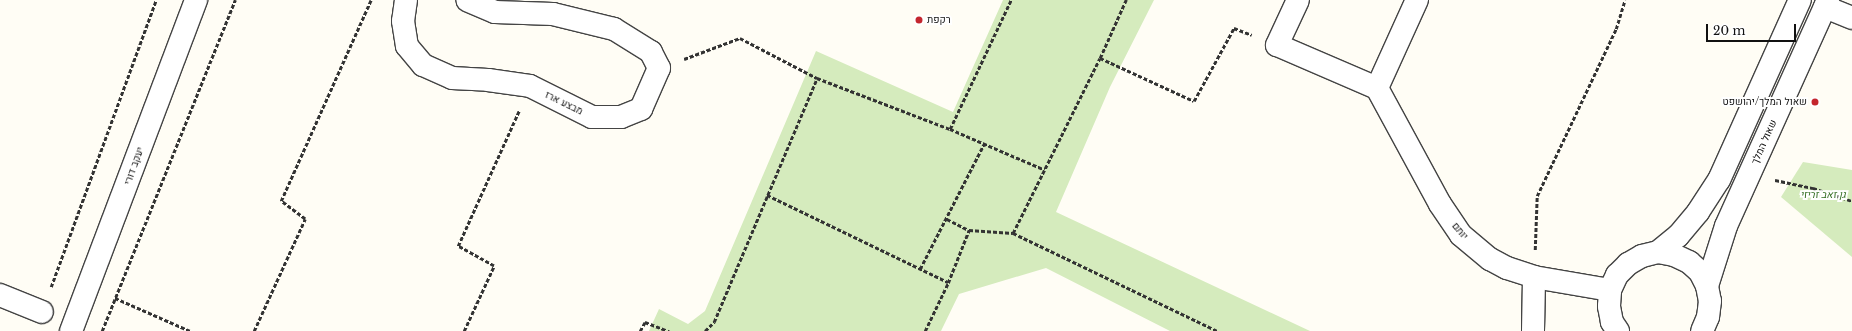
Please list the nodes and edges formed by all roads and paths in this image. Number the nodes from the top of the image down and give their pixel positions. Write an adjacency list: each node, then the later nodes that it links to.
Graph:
1 (156, 0): 39 (path)
2 (196, 0): 34 (street, יעקב דורי)
3 (235, 0): 38 (path)
4 (371, 0): 43 (path)
5 (406, 0): 19 (street, מבצע ארז)
6 (467, 0): 17 (street)
7 (1011, 0): 21 (path)
8 (1126, 0): 16 (path)
9 (1298, 0): 15 (street)
10 (1417, 0): 20 (street)
11 (1625, 0): 32 (path)
12 (1800, 0): 30 (street)
13 (1826, 3): 14 (street); 24 (street, שאול המלך)
14 (1852, 18)
15 (1278, 45): 16 (path); 20 (street)
16 (1100, 58): 23 (path)
17 (659, 68): 18 (path); 19 (street, מבצע ארז)
18 (817, 78): 21 (path); 25 (path)
19 (530, 86): 44 (path)
20 (1377, 88): 32 (street, יותם)
21 (950, 129): 22 (path)
22 (984, 144): 23 (path); 27 (path)
23 (1045, 170): 29 (path)
24 (1750, 174): 26 (path); 35 (street, שאול המלך)
25 (766, 195): 31 (path); 47 (path)
26 (1852, 201)
27 (947, 219): 28 (path); 31 (path)
28 (969, 230): 29 (path); 33 (path)
29 (1013, 233): 49 (path)
30 (1658, 252): 35 (street); 36 (street)
31 (920, 269): 33 (path)
32 (1534, 277): 36 (street, יותם); 50 (street)
33 (948, 282): 48 (path)
34 (89, 286): 38 (path); 40 (street, יעקב דורי)
35 (1707, 286): 52 (street)
36 (1610, 290): 51 (street)
37 (0, 295): 39 (street)
38 (116, 298): 41 (path); 42 (path)
39 (42, 312)
40 (71, 331)
41 (102, 331)
42 (190, 331)
43 (254, 331)
44 (464, 331)
45 (640, 331): 46 (path)
46 (669, 331)
47 (707, 331)
48 (925, 331)
49 (1218, 331)
50 (1533, 331)
51 (1618, 331)
52 (1702, 331)

